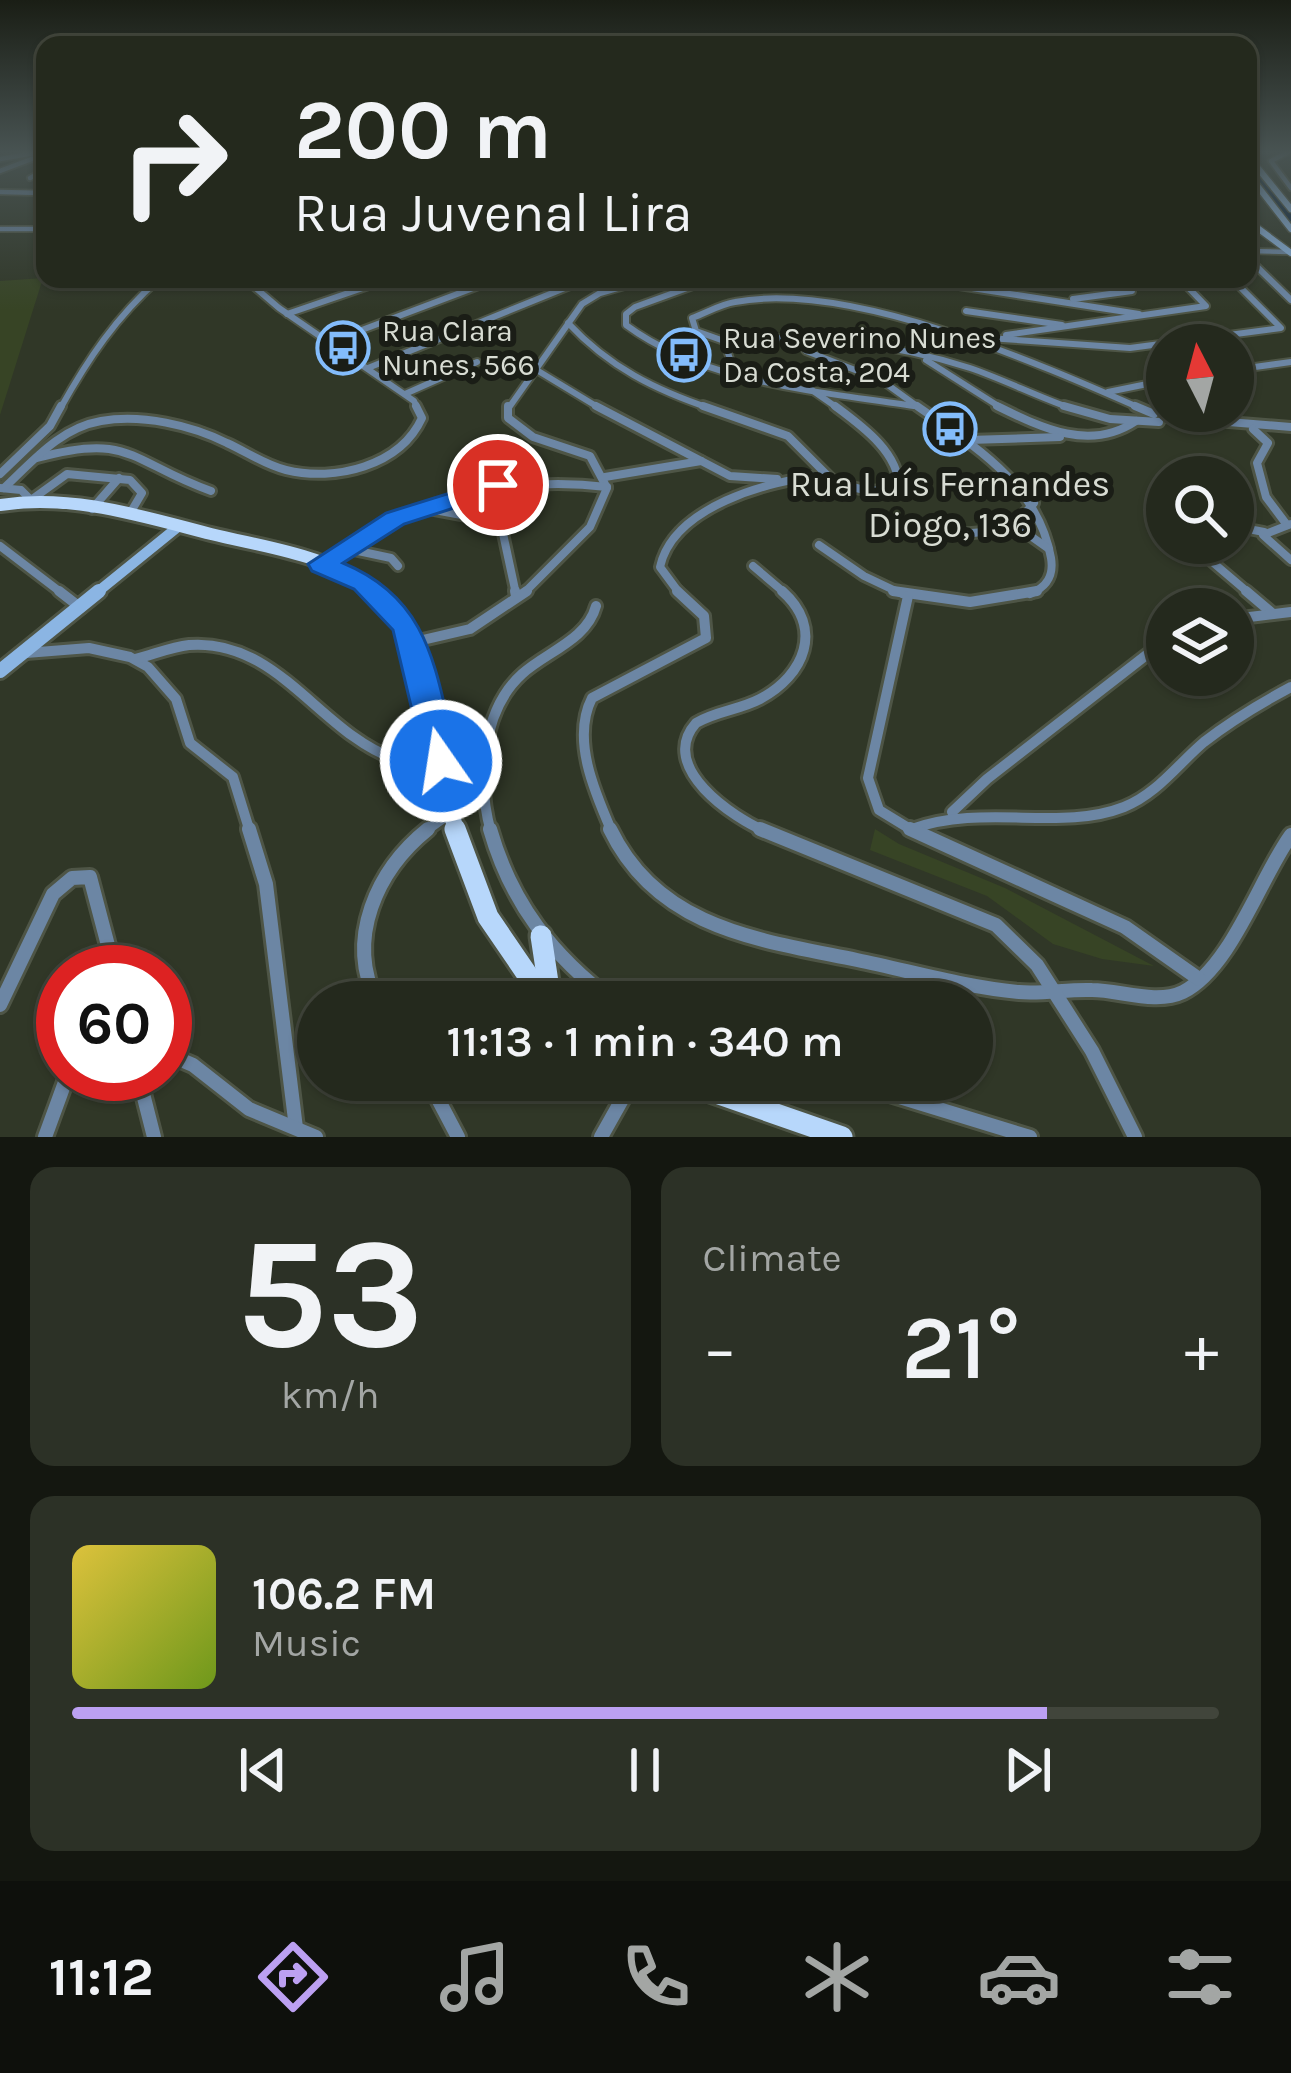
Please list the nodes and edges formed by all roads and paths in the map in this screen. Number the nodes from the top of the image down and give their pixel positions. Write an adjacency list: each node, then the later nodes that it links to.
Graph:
1 (1272, 204): 4 (main road)
2 (1257, 228): 6 (main road)
3 (0, 229): 5 (street)
4 (1291, 229)
5 (36, 230)
6 (1290, 252): 7 (street)
7 (1257, 254)
8 (1257, 272): 20 (street)
9 (149, 288): 56 (street)
10 (255, 288): 24 (street)
11 (363, 288): 24 (street)
12 (473, 288): 32 (street)
13 (565, 288): 37 (street)
14 (622, 288): 26 (street)
15 (977, 288): 21 (street)
16 (1132, 288): 21 (street)
17 (1189, 288): 25 (street)
18 (1241, 288): 28 (street)
19 (690, 289): 22 (street); 39 (street)
20 (1291, 300)
21 (1068, 302): 25 (street)
22 (718, 306): 30 (street); 31 (street)
23 (966, 311): 27 (street)
24 (287, 314): 32 (street)
25 (1150, 316): 27 (street)
26 (568, 323): 38 (street); 57 (street)
27 (1066, 326): 28 (street)
28 (988, 338): 30 (street)
29 (797, 339): 31 (street); 33 (street); 44 (street)
30 (968, 340): 42 (street)
31 (724, 341): 39 (street)
32 (330, 342): 37 (street)
33 (923, 358): 46 (street); 52 (street)
34 (477, 362): 43 (street)
35 (1291, 362): 36 (street)
36 (1254, 367)
37 (368, 368): 43 (street)
38 (535, 369): 55 (street); 60 (street)
39 (734, 371): 41 (street)
40 (1146, 384): 42 (street)
41 (806, 386): 44 (street); 57 (street)
42 (1107, 392): 45 (street)
43 (405, 394): 54 (street)
44 (917, 406): 53 (street)
45 (1146, 414)
46 (1146, 418)
47 (1146, 422): 52 (street)
48 (1254, 426): 50 (street)
49 (1254, 429): 50 (street)
50 (1291, 429)
51 (1254, 430): 68 (street)
52 (1063, 436): 53 (street)
53 (963, 439): 64 (street)
54 (32, 460): 61 (street); 62 (street)
55 (701, 461): 59 (street); 60 (street)
56 (0, 474)
57 (822, 476): 59 (street)
58 (119, 478): 63 (street); 66 (street); 67 (street)
59 (777, 479): 109 (street)
60 (606, 482): 65 (street); 83 (street)
61 (211, 491)
62 (5, 495): 63 (main road)
63 (31, 500): 66 (main road)
64 (1034, 503): 69 (street); 77 (street)
65 (420, 508): 76 (street); 83 (street)
66 (92, 509): 67 (main road)
67 (129, 514): 70 (main road)
68 (1289, 524): 73 (street)
69 (1015, 525): 71 (street); 77 (street)
70 (179, 526): 79 (main road); 86 (main road)
71 (896, 528)
72 (1254, 530): 73 (street)
73 (1264, 532): 78 (street)
74 (819, 544): 84 (street)
75 (0, 546): 86 (street)
76 (344, 548): 79 (street); 81 (street)
77 (1049, 549): 84 (street)
78 (1291, 560)
79 (321, 564): 90 (main road)
80 (1215, 564): 88 (street)
81 (398, 566)
82 (753, 566): 109 (street)
83 (517, 596): 90 (street)
84 (908, 596): 100 (street)
85 (596, 606): 97 (street)
86 (82, 609): 91 (main road)
87 (1291, 612): 88 (street)
88 (1273, 613): 89 (street)
89 (1254, 616)
90 (414, 642): 96 (main road)
91 (26, 653): 93 (street); 94 (main road)
92 (1146, 655): 99 (street)
93 (135, 658): 96 (street); 118 (street)
94 (0, 671)
95 (1291, 687): 99 (street)
96 (441, 761): 98 (main road)
97 (484, 789): 98 (street); 102 (street)
98 (449, 812): 105 (street); 106 (main road)
99 (951, 813): 100 (street)
100 (912, 829): 104 (street)
101 (1291, 835): 104 (street)
102 (541, 936): 107 (main road); 108 (street)
103 (108, 945): 110 (street)
104 (1198, 979): 109 (street)
105 (371, 981)
106 (531, 981)
107 (546, 981)
108 (583, 981)
109 (1055, 993): 126 (street)
110 (0, 1005)
111 (192, 1064): 118 (street)
112 (59, 1101): 119 (street)
113 (145, 1101): 120 (street)
114 (439, 1101): 122 (street)
115 (621, 1101): 123 (street)
116 (739, 1101): 124 (main road)
117 (913, 1101): 125 (street)
118 (296, 1128): 121 (street)
119 (46, 1137)
120 (154, 1137)
121 (316, 1137)
122 (458, 1137)
123 (601, 1137)
124 (842, 1137)
125 (1030, 1137)
126 (1135, 1137)

